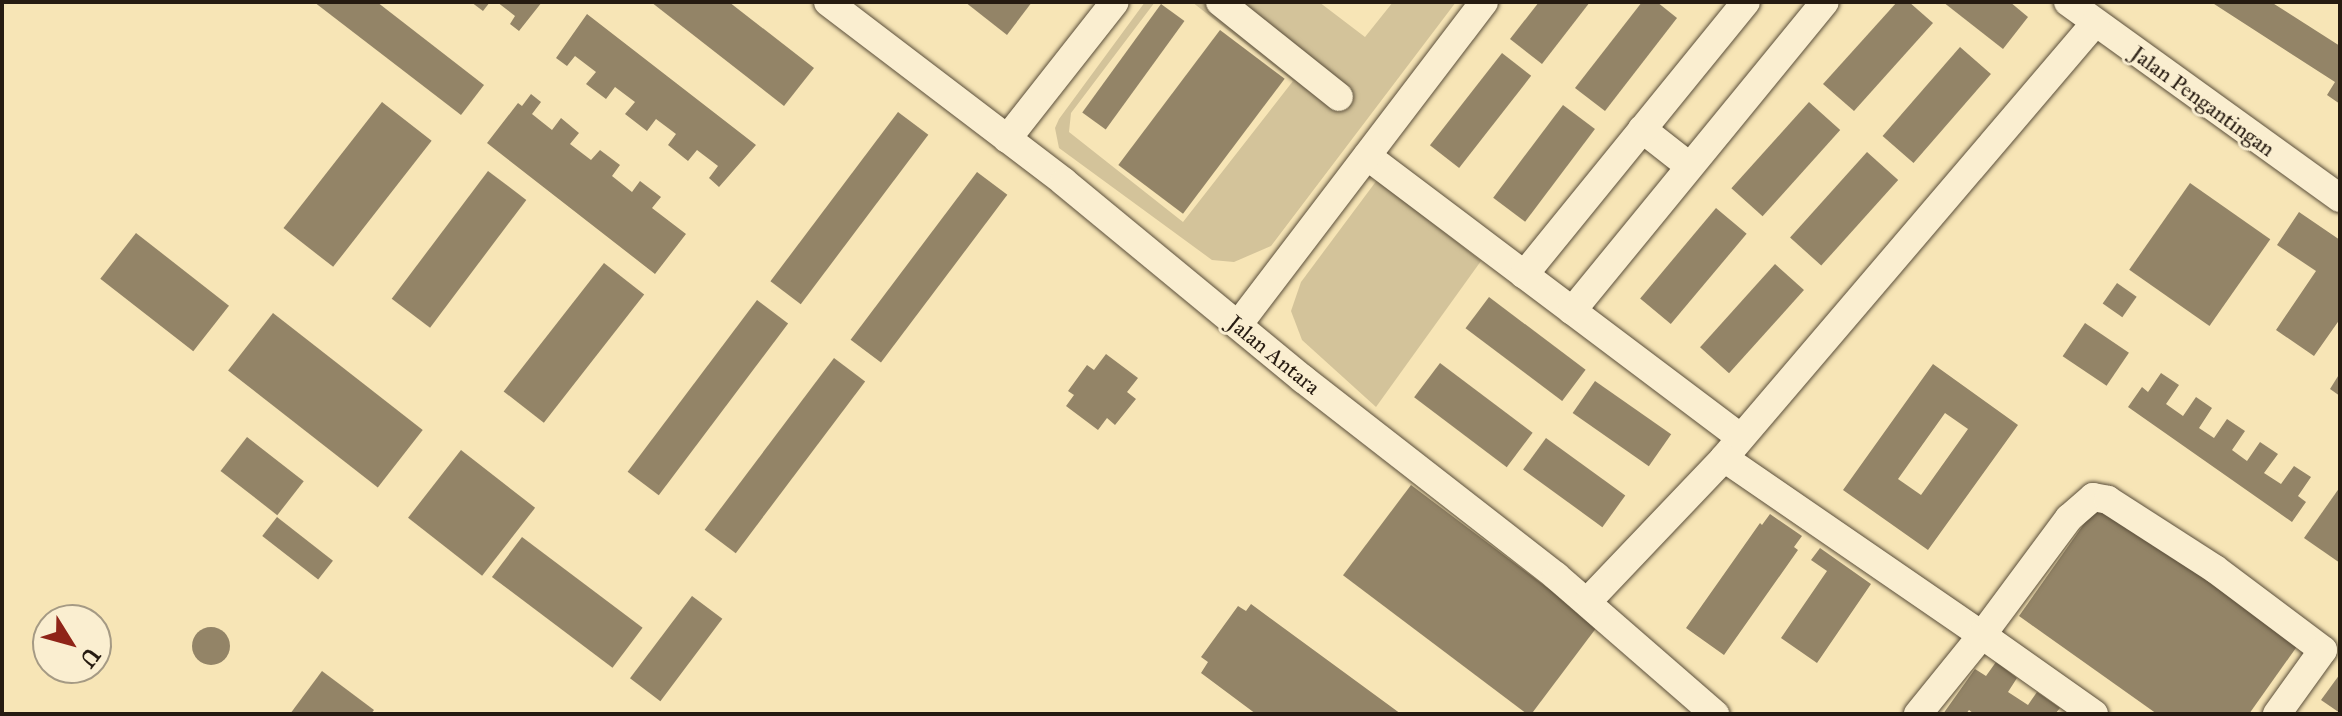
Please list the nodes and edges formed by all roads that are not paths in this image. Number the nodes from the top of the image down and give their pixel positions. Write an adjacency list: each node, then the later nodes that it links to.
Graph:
1 (828, 2): 11 (street, Jalan Antara)
2 (1115, 2): 11 (street)
3 (1220, 2): 9 (street)
4 (1484, 2): 12 (street)
5 (1746, 2): 10 (street)
6 (1825, 2): 13 (street)
7 (2068, 2): 8 (street, Jalan Pengantingan)
8 (2095, 23): 14 (street, Jalan Pengantingan); 18 (street)
9 (1339, 97)
10 (1642, 129): 13 (street); 15 (street)
11 (1007, 139): 17 (street, Jalan Antara)
12 (1367, 156): 15 (street); 17 (street)
13 (1689, 166): 16 (street)
14 (2340, 198)
15 (1524, 275): 16 (street)
16 (1572, 311): 18 (street)
17 (1238, 325): 19 (street, Jalan Antara)
18 (1732, 448): 19 (street); 20 (street)
19 (1588, 601): 21 (street, Jalan Antara)
20 (1982, 635): 22 (street); 23 (street); 24 (street)
21 (1715, 714)
22 (1918, 714)
23 (2094, 714)
24 (2277, 714)

